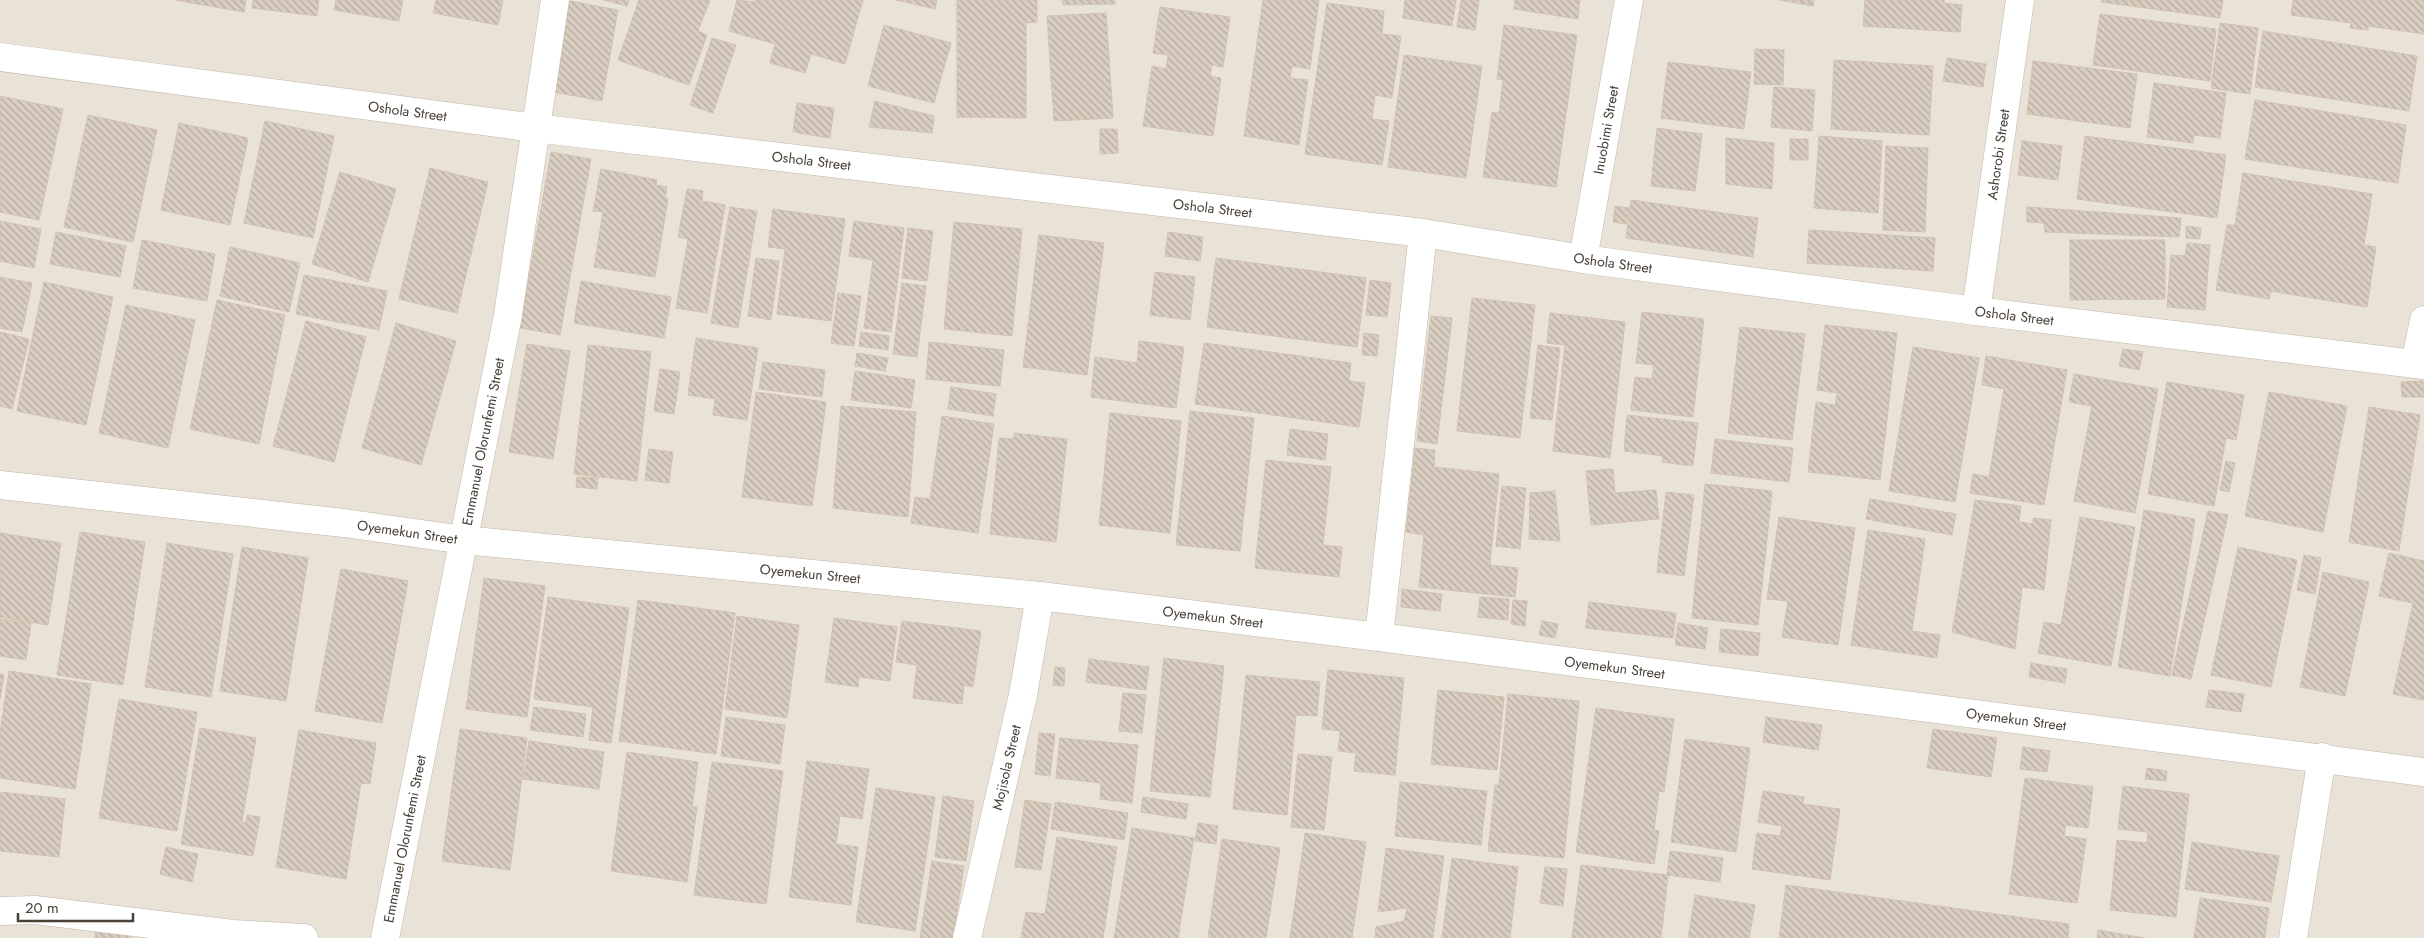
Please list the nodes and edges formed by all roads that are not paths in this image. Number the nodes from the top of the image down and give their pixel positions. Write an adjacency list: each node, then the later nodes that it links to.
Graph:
1 (555, 0): 5 (street, Emmanuel Olorunfemi Street)
2 (1629, 0): 7 (street, Inuobimi Street)
3 (2020, 0): 8 (street, Ashorobi Street)
4 (0, 58): 5 (street, Oshola Street)
5 (535, 128): 6 (street, Oshola Street); 12 (street, Emmanuel Olorunfemi Street)
6 (1423, 233): 7 (street, Oshola Street); 14 (street)
7 (1583, 259): 8 (street, Oshola Street)
8 (1976, 311): 10 (street, Oshola Street)
9 (2424, 320): 10 (street)
10 (2420, 365)
11 (0, 485): 12 (street, Oyemekun Street)
12 (464, 540): 13 (street, Oyemekun Street); 19 (street, Emmanuel Olorunfemi Street)
13 (1040, 596): 14 (street, Oyemekun Street); 20 (street, Mojisola Street)
14 (1379, 637): 15 (street, Oyemekun Street)
15 (2322, 757): 16 (street, Oyemekun Street); 21 (street)
16 (2424, 772)
17 (0, 912): 18 (street)
18 (304, 938)
19 (386, 938)
20 (967, 938)
21 (2293, 938)

